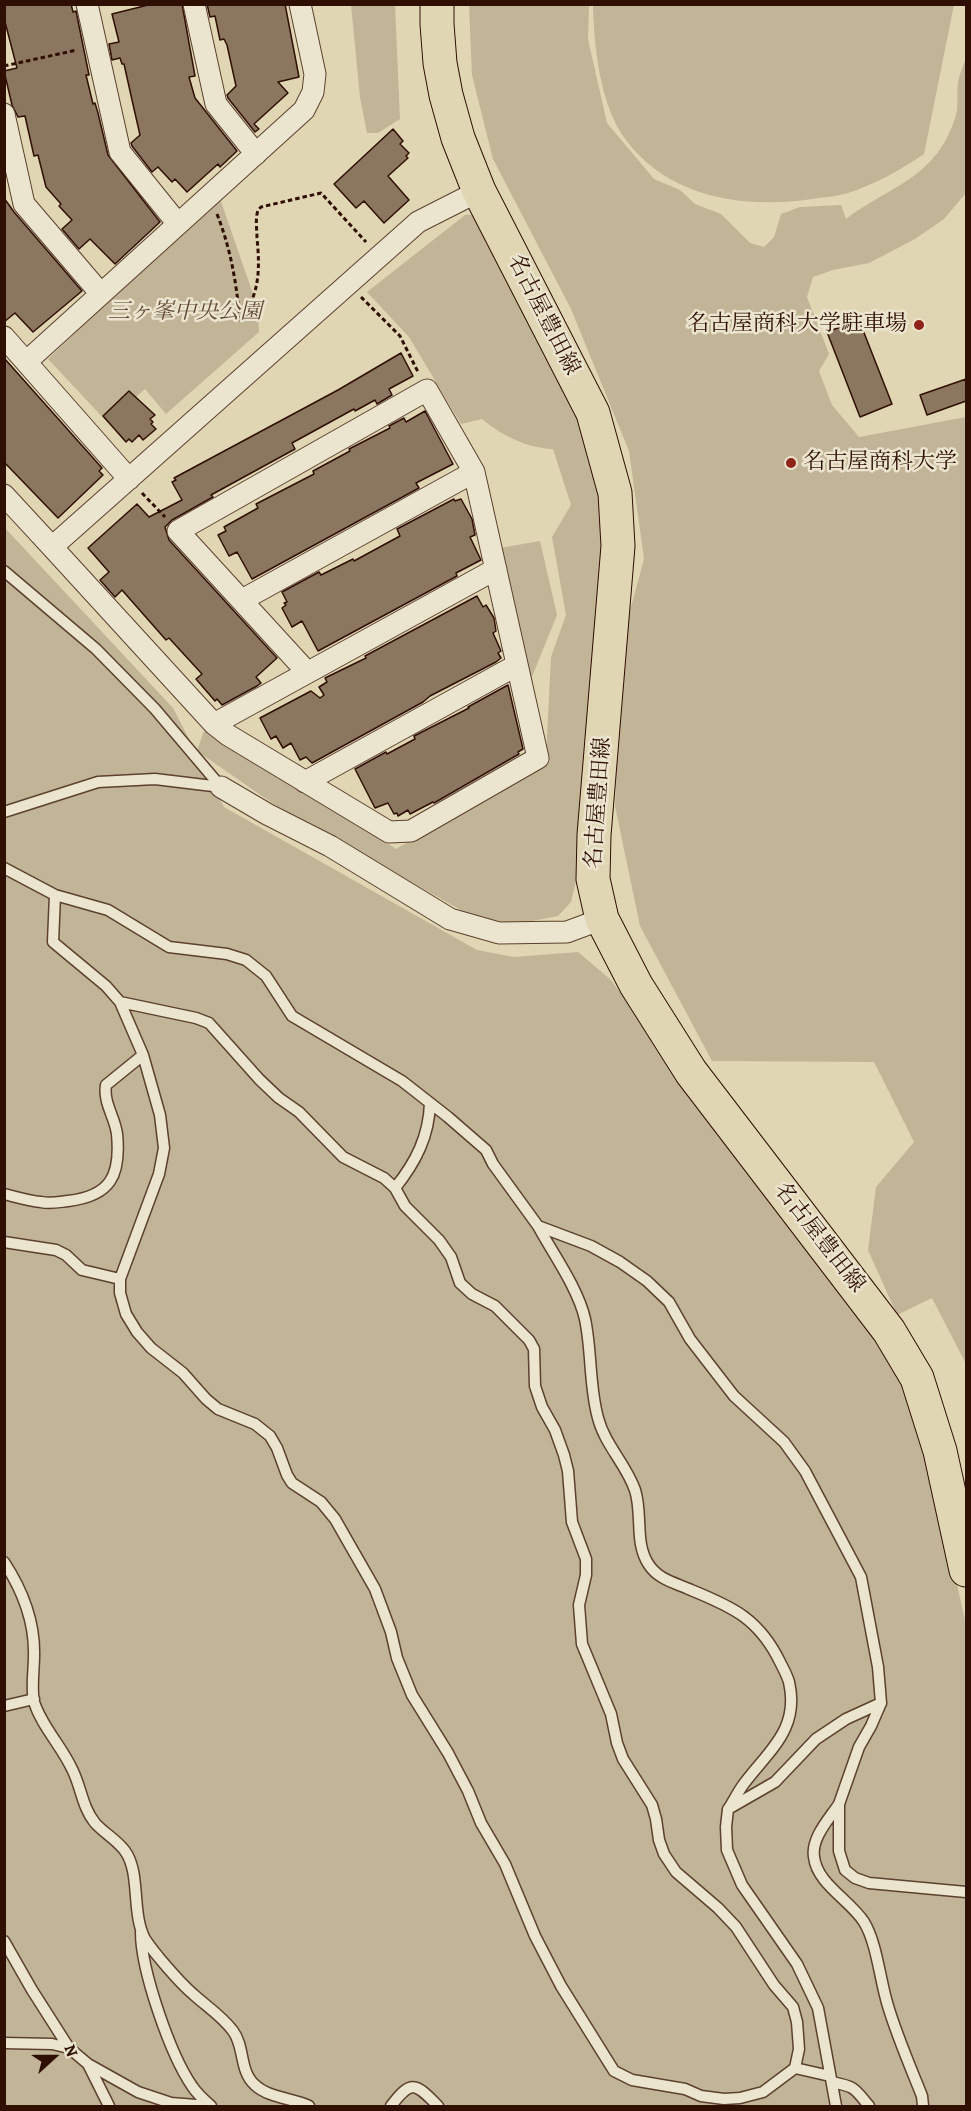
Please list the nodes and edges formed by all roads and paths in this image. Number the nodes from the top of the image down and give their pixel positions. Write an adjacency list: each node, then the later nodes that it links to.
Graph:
1 (87, 4): 5 (street)
2 (194, 4): 8 (street)
3 (300, 4): 8 (street)
4 (437, 4): 9 (main road, 名古屋豊田線)
5 (97, 45): 6 (path); 11 (street)
6 (4, 66)
7 (4, 114): 13 (street)
8 (256, 154): 10 (street)
9 (479, 191): 19 (street); 34 (main road, 名古屋豊田線)
10 (210, 196): 11 (street); 12 (path)
11 (178, 224): 13 (street)
12 (367, 243)
13 (101, 294): 16 (street)
14 (358, 294): 17 (path)
15 (4, 337): 16 (street)
16 (26, 362): 19 (street)
17 (427, 390): 18 (street); 21 (street)
18 (474, 472): 23 (street); 25 (street)
19 (134, 484): 21 (path); 22 (street)
20 (4, 495): 22 (street)
21 (178, 531): 25 (street)
22 (52, 547): 28 (street)
23 (496, 569): 26 (street); 27 (street)
24 (4, 571): 30 (lane)
25 (242, 600): 27 (street)
26 (517, 664): 29 (street); 29 (street)
27 (307, 672): 28 (street)
28 (214, 724): 29 (street)
29 (305, 782)
30 (221, 788): 31 (lane); 34 (street)
31 (4, 812)
32 (4, 868): 33 (lane)
33 (55, 895): 35 (lane); 37 (lane)
34 (602, 919): 44 (main road, 名古屋豊田線)
35 (120, 1002): 36 (lane); 38 (lane)
36 (143, 1055): 39 (lane); 42 (lane)
37 (430, 1103): 38 (lane); 40 (lane)
38 (395, 1188): 56 (lane)
39 (4, 1194)
40 (538, 1226): 46 (lane); 49 (lane)
41 (4, 1242): 42 (lane)
42 (120, 1280): 56 (lane)
43 (4, 1562): 45 (lane)
44 (966, 1570)
45 (34, 1699): 47 (lane); 51 (lane)
46 (881, 1702): 48 (lane); 49 (lane)
47 (4, 1706)
48 (838, 1804): 50 (lane); 65 (lane)
49 (728, 1809): 57 (lane)
50 (966, 1892)
51 (140, 1924): 59 (lane); 60 (lane)
52 (4, 1941): 54 (lane)
53 (4, 2043): 54 (lane)
54 (69, 2048): 55 (lane)
55 (88, 2064): 58 (lane); 59 (lane)
56 (795, 2068): 57 (lane)
57 (831, 2079): 63 (lane); 64 (lane)
58 (109, 2106)
59 (210, 2106)
60 (309, 2106)
61 (391, 2106): 62 (lane)
62 (438, 2106)
63 (836, 2106)
64 (869, 2106)
65 (923, 2106)

